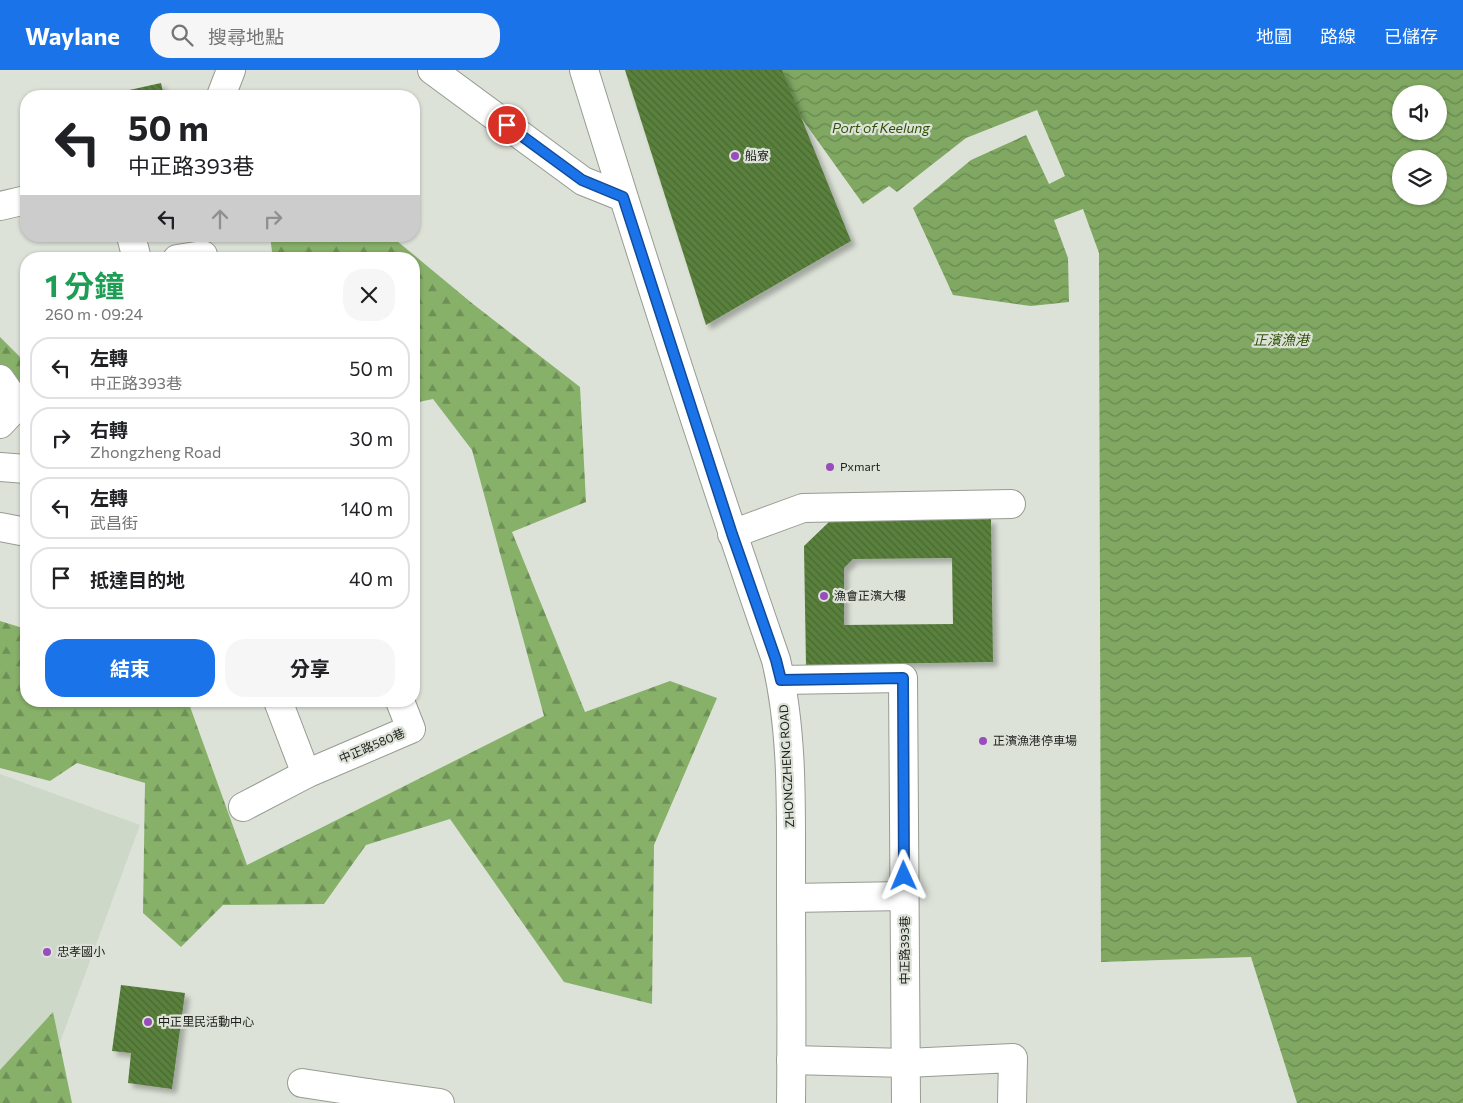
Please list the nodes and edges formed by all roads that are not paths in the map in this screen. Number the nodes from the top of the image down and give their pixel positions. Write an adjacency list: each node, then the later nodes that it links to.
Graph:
1 (232, 70): 4 (main road)
2 (432, 70): 5 (main road)
3 (584, 70): 5 (main road, ZHONGZHENG ROAD)
4 (224, 90)
5 (623, 197): 15 (main road, ZHONGZHENG ROAD)
6 (20, 201): 7 (main road)
7 (0, 206)
8 (0, 380): 9 (main road)
9 (15, 412)
10 (0, 467): 11 (main road)
11 (20, 469)
12 (1011, 504): 15 (main road)
13 (0, 527): 14 (main road)
14 (20, 531)
15 (732, 534): 16 (main road, ZHONGZHENG ROAD)
16 (781, 680): 21 (main road, 中正路393巷); 22 (main road, ZHONGZHENG ROAD)
17 (280, 707): 19 (main road)
18 (402, 707): 19 (main road, 中正路580巷)
19 (306, 774): 20 (main road, 中正路580巷)
20 (243, 807)
21 (904, 896): 22 (main road); 24 (main road, 中正路393巷)
22 (791, 898): 23 (main road, ZHONGZHENG ROAD)
23 (791, 1060): 24 (main road); 28 (main road, ZHONGZHENG ROAD)
24 (906, 1063): 29 (main road, 中正路393巷); 30 (main road)
25 (302, 1084): 26 (main road)
26 (368, 1098): 27 (main road)
27 (440, 1103)
28 (791, 1103)
29 (906, 1103)
30 (1012, 1103)

